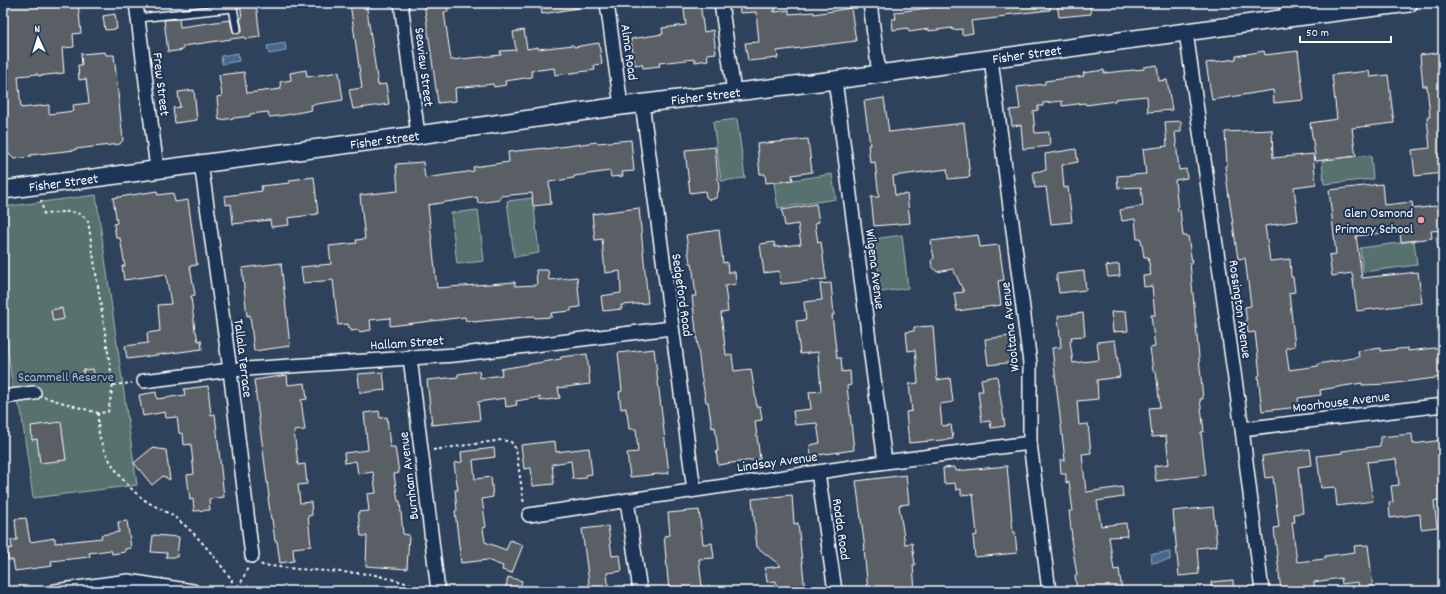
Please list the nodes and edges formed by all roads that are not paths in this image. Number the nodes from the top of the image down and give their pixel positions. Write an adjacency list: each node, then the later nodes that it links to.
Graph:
1 (136, 3): 9 (street, Frew Street)
2 (401, 3): 18 (street, Seaview Street)
3 (607, 3): 17 (street, Alma Road)
4 (721, 3): 15 (street)
5 (870, 3): 13 (street)
6 (1409, 3): 8 (street, Fisher Street)
7 (233, 6): 9 (lane); 10 (lane)
8 (1286, 10): 11 (street, Fisher Street)
9 (138, 18): 20 (street, Frew Street)
10 (237, 29)
11 (1186, 32): 12 (street, Fisher Street); 29 (street, Rossington Avenue)
12 (991, 59): 13 (street, Fisher Street); 30 (street, Wooltana Avenue)
13 (879, 74): 14 (street, Fisher Street)
14 (835, 80): 15 (street, Fisher Street); 31 (street, Wilgena Avenue)
15 (734, 92): 16 (street, Fisher Street)
16 (642, 103): 17 (street, Fisher Street); 22 (street, Sedgeford Road)
17 (621, 106): 18 (street, Fisher Street)
18 (418, 135): 19 (street, Fisher Street)
19 (202, 164): 20 (street, Fisher Street); 24 (street, Tallala Terrace)
20 (157, 169): 21 (street, Fisher Street)
21 (3, 190)
22 (671, 328): 23 (street, Hallam Street); 33 (street, Sedgeford Road)
23 (410, 357): 24 (street, Hallam Street); 37 (street, Burnham Avenue)
24 (230, 370): 25 (street, Hallam Street); 36 (street, Tallala Terrace)
25 (144, 381)
26 (34, 394): 27 (street)
27 (3, 397)
28 (1443, 405): 29 (street, Moorhouse Avenue)
29 (1242, 429): 43 (street, Rossington Avenue)
30 (1030, 443): 31 (street, Lindsay Avenue); 42 (street, Wooltana Avenue)
31 (885, 462): 32 (street, Lindsay Avenue)
32 (818, 472): 33 (street, Lindsay Avenue); 41 (street, Rodda Road)
33 (694, 490): 34 (street, Lindsay Avenue)
34 (626, 500): 35 (street, Lindsay Avenue); 40 (street)
35 (529, 515)
36 (252, 556)
37 (434, 590)
38 (55, 591): 39 (street)
39 (193, 591)
40 (640, 591)
41 (834, 591)
42 (1050, 591)
43 (1262, 591)

